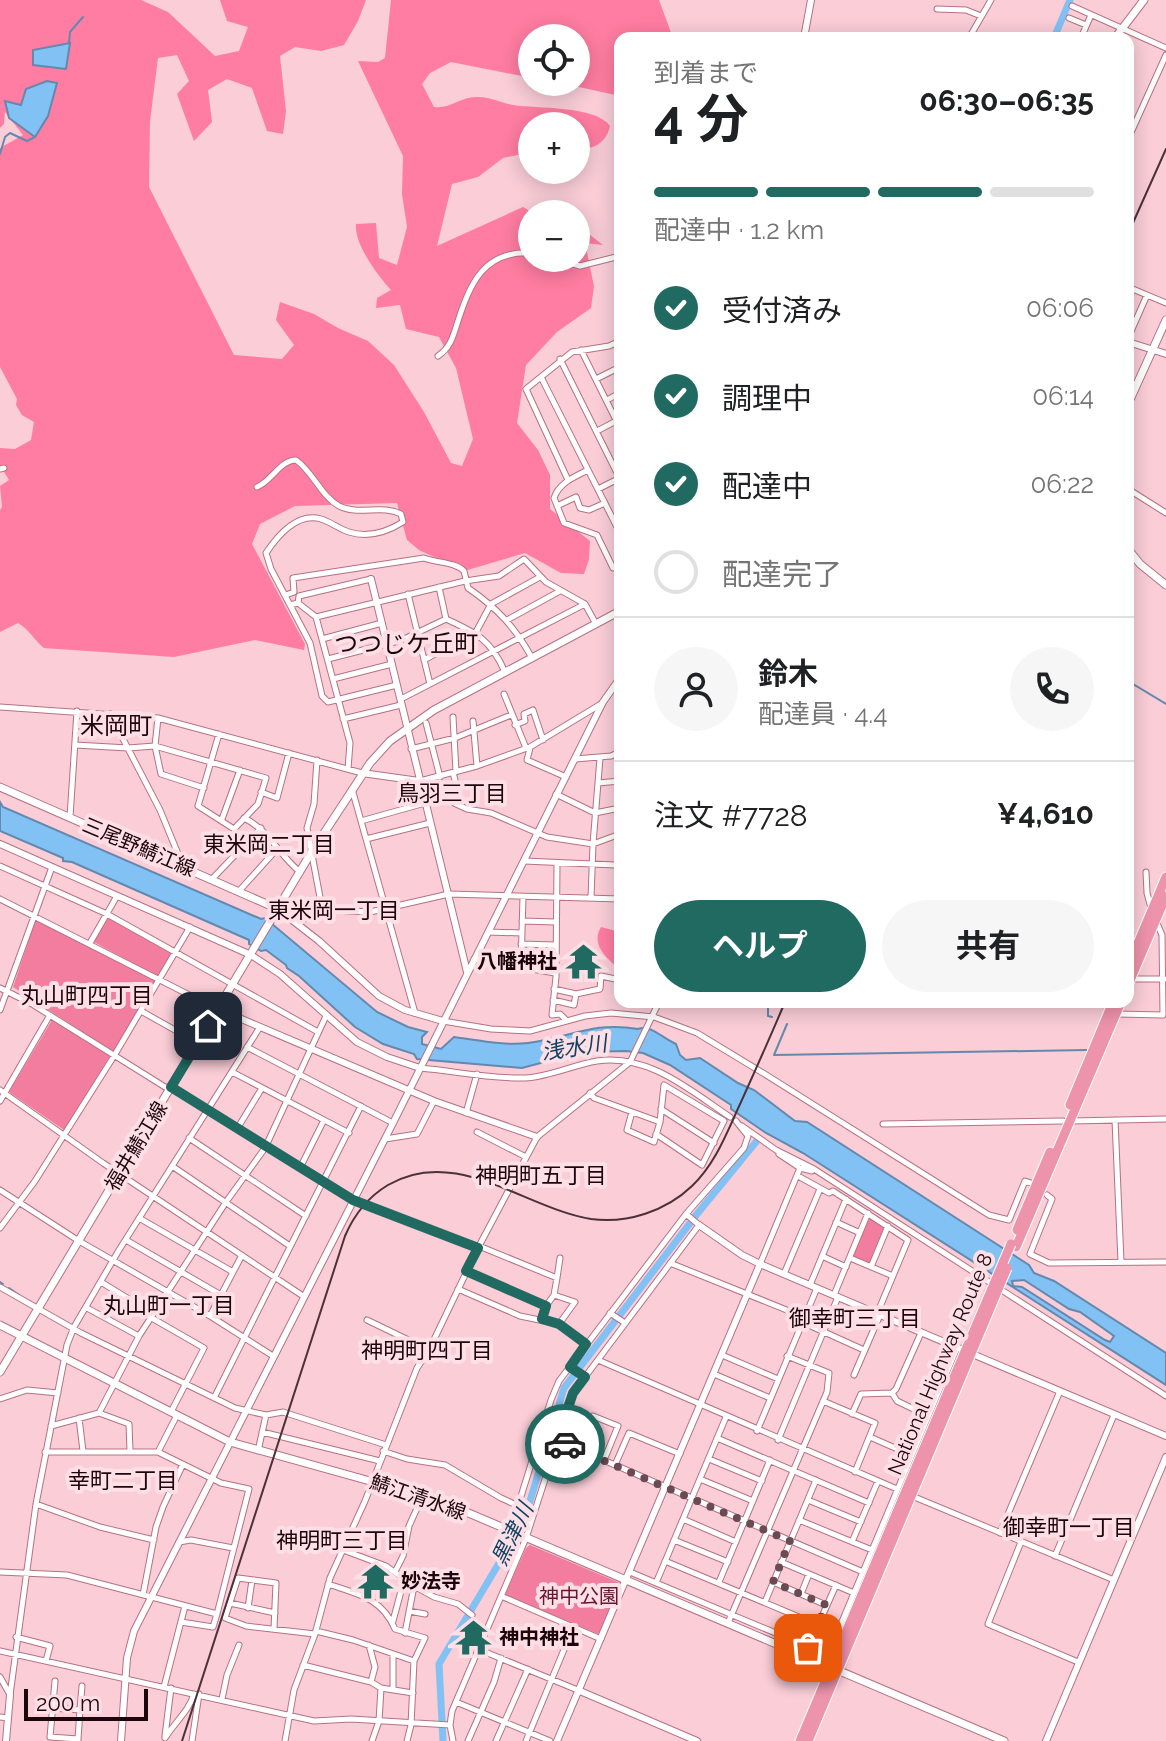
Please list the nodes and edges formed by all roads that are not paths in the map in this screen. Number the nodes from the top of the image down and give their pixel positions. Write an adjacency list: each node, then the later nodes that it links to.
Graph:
1 (811, 0): 11 (street)
2 (991, 0): 7 (street)
3 (1144, 0): 10 (main road)
4 (1072, 6): 6 (street)
5 (937, 9): 7 (street)
6 (1091, 15): 9 (street); 10 (street)
7 (981, 16): 12 (street)
8 (1069, 18): 9 (street)
9 (1087, 25): 13 (street)
10 (1122, 29): 14 (main road); 15 (street)
11 (805, 32)
12 (972, 32)
13 (1084, 32)
14 (1120, 32)
15 (1129, 32)
16 (1134, 34): 17 (street)
17 (1166, 48)
18 (1166, 55): 19 (street)
19 (1134, 126)
20 (518, 254): 35 (street)
21 (614, 258): 22 (street)
22 (590, 264)
23 (1134, 290): 24 (street)
24 (1147, 295): 25 (street); 27 (street)
25 (1166, 303)
26 (1134, 317): 27 (street)
27 (1137, 318): 29 (street)
28 (1166, 320): 33 (main road)
29 (1134, 325)
30 (1134, 342): 33 (street)
31 (614, 344): 32 (street)
32 (581, 350): 36 (street); 39 (street)
33 (1153, 350): 34 (street); 40 (main road)
34 (1166, 354)
35 (438, 356)
36 (560, 359): 38 (street); 45 (street)
37 (614, 370): 39 (street)
38 (541, 377): 47 (street); 48 (street)
39 (596, 379): 42 (street)
40 (1134, 391)
41 (614, 396): 42 (street)
42 (606, 400): 43 (street)
43 (614, 413)
44 (614, 422): 45 (street)
45 (597, 431): 46 (street)
46 (614, 466)
47 (588, 470): 48 (street); 51 (street)
48 (568, 480): 54 (street)
49 (614, 481): 51 (street)
50 (257, 487): 67 (street)
51 (598, 489): 53 (street)
52 (1134, 492): 55 (street)
53 (605, 503): 54 (street); 56 (street)
54 (557, 506): 58 (street)
55 (1165, 509)
56 (614, 521)
57 (1134, 556): 63 (main road)
58 (614, 568)
59 (1166, 571): 63 (street)
60 (540, 577): 62 (street); 65 (street); 70 (street)
61 (371, 579): 68 (street); 69 (street)
62 (465, 581): 64 (street); 67 (street); 70 (street)
63 (1163, 583)
64 (439, 587): 66 (street); 74 (street)
65 (561, 590): 71 (street); 75 (street)
66 (408, 594): 68 (street); 79 (street)
67 (286, 595): 69 (street)
68 (377, 602): 73 (street); 76 (street)
69 (294, 604): 73 (street); 94 (street)
70 (491, 604): 75 (street); 78 (street)
71 (585, 604): 77 (street); 80 (street)
72 (614, 614): 77 (main road, 福井鯖江線)
73 (316, 617): 81 (street)
74 (446, 619): 78 (street); 79 (street)
75 (507, 620): 80 (street)
76 (382, 623): 81 (street); 82 (street)
77 (596, 624): 84 (main road, 福井鯖江線)
78 (476, 632): 83 (street); 86 (street)
79 (417, 634): 82 (street); 86 (street)
80 (521, 637): 83 (street); 84 (street)
81 (322, 639): 85 (street)
82 (387, 644): 85 (street); 87 (street)
83 (495, 650): 88 (street); 90 (street)
84 (532, 658): 88 (main road, 福井鯖江線)
85 (328, 659): 89 (street)
86 (424, 660): 90 (street)
87 (392, 664): 89 (street); 91 (street)
88 (505, 672): 108 (main road, 福井鯖江線)
89 (333, 679): 94 (street)
90 (430, 684): 95 (street)
91 (397, 685): 94 (street); 95 (street)
92 (614, 689): 96 (street)
93 (504, 694): 100 (street)
94 (338, 699): 103 (street)
95 (401, 702): 103 (street); 108 (street)
96 (603, 702): 111 (street); 121 (street)
97 (0, 707): 98 (street)
98 (77, 711): 99 (street); 113 (street)
99 (110, 713): 102 (street); 115 (street)
100 (511, 715): 106 (street); 107 (street)
101 (453, 717): 110 (street)
102 (158, 718): 109 (street); 114 (street)
103 (343, 719): 125 (street)
104 (473, 721): 107 (street)
105 (426, 723): 112 (street)
106 (515, 725): 111 (street); 116 (street)
107 (474, 728): 110 (street); 124 (street)
108 (406, 729): 117 (street); 127 (main road, 福井鯖江線)
109 (219, 734): 118 (street); 123 (street)
110 (455, 738): 112 (street); 128 (street)
111 (543, 740): 116 (street)
112 (433, 744): 117 (street); 129 (street)
113 (75, 745): 115 (street); 142 (street)
114 (155, 746): 115 (street); 123 (street); 135 (street)
115 (128, 748): 160 (street)
116 (528, 748): 124 (street); 130 (street)
117 (411, 749): 131 (street)
118 (289, 753): 122 (street); 137 (street)
119 (614, 754): 120 (street)
120 (600, 758): 121 (street); 133 (street)
121 (575, 759): 130 (street)
122 (317, 760): 125 (street); 154 (street)
123 (211, 762): 126 (street); 135 (street)
124 (477, 766): 128 (street)
125 (348, 769): 127 (street)
126 (240, 770): 137 (street); 144 (street)
127 (362, 773): 131 (street); 136 (main road, 福井鯖江線)
128 (454, 773): 129 (street); 148 (street)
129 (440, 777): 131 (street)
130 (566, 777): 138 (street)
131 (419, 781): 139 (street)
132 (614, 782): 133 (street)
133 (598, 783): 141 (street)
134 (0, 787): 142 (main road, 三尾野鯖江線)
135 (204, 788): 144 (street)
136 (352, 788): 145 (street); 154 (main road, 福井鯖江線)
137 (261, 792): 143 (street)
138 (556, 794): 141 (street); 148 (street)
139 (425, 803): 145 (street); 146 (street)
140 (614, 809): 141 (street)
141 (595, 813): 152 (street)
142 (70, 817): 160 (main road, 三尾野鯖江線)
143 (244, 818): 144 (street); 147 (street)
144 (222, 819)
145 (361, 821): 150 (street)
146 (430, 823): 150 (street); 168 (street)
147 (261, 828): 153 (street); 165 (street)
148 (537, 834): 152 (street); 155 (street)
149 (614, 836): 152 (street)
150 (366, 839): 178 (street)
151 (0, 844): 161 (street)
152 (593, 844): 157 (street)
153 (277, 849): 162 (street); 167 (street)
154 (311, 853): 162 (main road, 福井鯖江線); 177 (street)
155 (524, 861): 156 (street); 170 (street)
156 (557, 863): 157 (street); 173 (street)
157 (592, 865): 158 (street); 174 (street)
158 (614, 865)
159 (0, 866): 166 (street)
160 (183, 866): 165 (main road, 三尾野鯖江線)
161 (52, 867): 166 (street); 169 (street)
162 (300, 872): 179 (main road, 福井鯖江線)
163 (1146, 872): 181 (street)
164 (1166, 877): 181 (highway)
165 (212, 879): 167 (main road, 三尾野鯖江線)
166 (45, 887): 180 (street); 182 (street)
167 (239, 891): 179 (main road, 三尾野鯖江線)
168 (449, 894): 170 (street); 178 (street); 198 (street)
169 (117, 896): 180 (street); 186 (street)
170 (506, 896): 172 (street); 187 (street)
171 (1166, 896): 181 (highway)
172 (523, 897): 173 (street); 183 (street)
173 (556, 897): 174 (street); 184 (street)
174 (591, 898): 176 (street)
175 (0, 899): 182 (street)
176 (614, 899)
177 (322, 908): 178 (street); 185 (street)
178 (386, 910): 216 (street)
179 (276, 912): 185 (street); 193 (main road, 福井鯖江線)
180 (107, 914): 189 (street); 192 (street)
181 (1154, 915): 194 (highway); 197 (highway); 202 (street)
182 (34, 916): 189 (street); 207 (street)
183 (522, 921): 184 (street); 188 (street)
184 (556, 922): 191 (street)
185 (299, 923): 216 (street)
186 (190, 927): 192 (street); 193 (street)
187 (487, 932): 188 (street); 195 (street)
188 (522, 933): 190 (street)
189 (90, 943): 200 (street)
190 (521, 944): 191 (street); 196 (street)
191 (555, 945): 199 (street)
192 (176, 952): 200 (street); 204 (street)
193 (252, 952): 204 (main road, 福井鯖江線); 220 (street)
194 (1134, 955)
195 (474, 959): 196 (street); 198 (street)
196 (521, 967): 199 (street)
197 (1134, 968)
198 (468, 972): 223 (street)
199 (555, 973): 206 (street)
200 (160, 979): 213 (street); 215 (street)
201 (614, 979): 208 (street)
202 (1164, 979): 203 (street); 219 (street)
203 (1134, 981)
204 (233, 985): 213 (main road, 福井鯖江線); 225 (street)
205 (0, 988): 207 (street)
206 (554, 989): 208 (street); 209 (street)
207 (8, 991): 214 (street); 218 (street)
208 (576, 994): 209 (street)
209 (553, 1000): 222 (street)
210 (657, 1008): 221 (street)
211 (1111, 1008): 253 (highway, National Highway Route 8)
212 (1118, 1008): 217 (highway, National Highway Route 8)
213 (218, 1009): 224 (street); 226 (main road, 福井鯖江線)
214 (0, 1010)
215 (141, 1011): 226 (street); 229 (street)
216 (415, 1013): 223 (street)
217 (1116, 1014): 219 (street); 253 (highway, National Highway Route 8)
218 (50, 1015): 229 (street); 239 (street)
219 (1164, 1015)
220 (326, 1016): 225 (street); 231 (street)
221 (654, 1017): 222 (street); 230 (street); 278 (street)
222 (566, 1020): 223 (street)
223 (442, 1023): 231 (street)
224 (260, 1027): 227 (street); 228 (street)
225 (318, 1032): 228 (street)
226 (198, 1043): 236 (main road, 福井鯖江線)
227 (247, 1047): 232 (street); 233 (street)
228 (311, 1048): 233 (street); 238 (street)
229 (114, 1056): 236 (street); 262 (street)
230 (630, 1062): 234 (street); 235 (street); 240 (street)
231 (420, 1068): 234 (street); 238 (street)
232 (232, 1072): 237 (street); 247 (street)
233 (299, 1074): 243 (street); 245 (street)
234 (477, 1074): 249 (street)
235 (666, 1075): 241 (street); 257 (street)
236 (171, 1087): 247 (street); 274 (main road, 福井鯖江線)
237 (262, 1088): 243 (street); 258 (street)
238 (409, 1090): 244 (street); 255 (street)
239 (3, 1091): 242 (street); 262 (street)
240 (590, 1093): 248 (street); 263 (street)
241 (680, 1093): 246 (street); 266 (street)
242 (0, 1101)
243 (287, 1101): 251 (street); 267 (street)
244 (434, 1101): 249 (street); 265 (street)
245 (361, 1106): 255 (street); 260 (street)
246 (660, 1109): 254 (street); 266 (street)
247 (207, 1110): 258 (street); 264 (street)
248 (632, 1112): 254 (street); 261 (street)
249 (466, 1113): 263 (street)
250 (1166, 1119): 252 (street)
251 (324, 1120): 260 (street); 271 (street)
252 (1115, 1120): 253 (street); 307 (street)
253 (1067, 1121): 256 (street); 369 (highway, National Highway Route 8, bridge)
254 (660, 1122): 261 (street)
255 (393, 1123): 265 (street)
256 (883, 1124)
257 (742, 1126): 268 (street); 288 (street)
258 (237, 1129): 267 (street)
259 (477, 1132): 269 (street)
260 (349, 1133): 277 (street)
261 (656, 1134): 266 (street)
262 (63, 1136): 274 (street); 286 (street)
263 (537, 1137): 269 (street)
264 (189, 1138): 270 (street); 275 (street)
265 (385, 1139): 284 (street)
266 (714, 1143)
267 (265, 1148): 271 (street); 275 (street)
268 (776, 1150): 272 (street); 273 (street)
269 (526, 1157): 300 (street)
270 (172, 1166): 282 (street); 285 (street)
271 (300, 1168): 277 (street)
272 (800, 1168): 273 (street); 276 (street)
273 (818, 1172): 373 (street)
274 (119, 1173): 282 (street); 298 (main road, 福井鯖江線)
275 (246, 1175): 285 (street); 289 (street)
276 (798, 1176): 279 (street); 310 (street)
277 (323, 1183): 284 (street); 289 (street)
278 (1031, 1183)
279 (820, 1189): 283 (street); 316 (street)
280 (0, 1190): 286 (street)
281 (1047, 1195): 307 (street)
282 (153, 1196): 290 (street); 295 (street)
283 (846, 1199): 287 (street); 291 (street)
284 (353, 1200): 300 (street); 328 (street)
285 (226, 1202): 295 (street); 299 (street)
286 (17, 1204): 294 (street); 298 (street)
287 (868, 1213): 293 (street); 296 (street)
288 (686, 1214): 292 (street); 333 (street)
289 (306, 1216): 299 (street)
290 (139, 1218): 297 (street); 301 (street)
291 (836, 1222): 296 (street); 303 (street)
292 (699, 1225): 309 (street); 310 (street)
293 (888, 1226): 312 (street); 317 (street)
294 (0, 1228)
295 (207, 1231): 301 (street); 302 (street)
296 (860, 1233): 305 (street)
297 (126, 1240): 306 (street); 315 (street)
298 (79, 1241): 306 (street); 332 (main road, 福井鯖江線)
299 (290, 1246): 319 (street)
300 (478, 1247): 313 (street); 318 (street)
301 (196, 1251): 314 (street); 315 (street)
302 (242, 1255): 314 (street); 319 (street)
303 (822, 1256): 311 (street); 321 (street)
304 (560, 1258): 318 (street)
305 (850, 1258): 311 (street); 312 (street)
306 (113, 1261): 320 (street); 324 (street)
307 (1121, 1262): 308 (street)
308 (1166, 1262)
309 (670, 1263): 325 (street); 340 (street)
310 (760, 1264): 316 (street); 325 (street)
311 (846, 1267): 329 (street)
312 (871, 1267): 317 (street)
313 (466, 1271): 323 (street); 330 (street)
314 (233, 1272): 326 (street)
315 (182, 1273): 324 (street); 326 (street)
316 (784, 1274): 321 (street)
317 (893, 1276): 334 (street)
318 (557, 1278): 327 (street)
319 (274, 1279): 328 (street); 348 (street)
320 (101, 1282): 331 (street); 335 (street)
321 (813, 1286): 329 (street); 338 (street)
322 (0, 1287): 332 (street)
323 (458, 1289): 337 (street); 351 (street)
324 (168, 1292): 335 (street); 336 (street)
325 (748, 1294): 338 (street); 353 (street)
326 (221, 1295): 336 (street)
327 (554, 1295): 330 (street); 341 (street)
328 (303, 1296): 356 (street)
329 (836, 1296): 334 (street); 344 (street)
330 (546, 1306): 337 (street)
331 (87, 1307): 343 (street); 347 (street)
332 (36, 1309): 343 (street); 346 (main road, 福井鯖江線)
333 (610, 1313): 340 (street); 349 (street)
334 (879, 1314): 345 (street); 352 (street)
335 (152, 1316): 347 (street); 368 (street)
336 (210, 1316): 348 (street)
337 (542, 1319): 341 (street)
338 (803, 1319): 344 (street); 357 (street)
339 (367, 1320): 351 (street)
340 (625, 1323): 359 (street)
341 (559, 1324): 349 (street)
342 (0, 1325): 346 (main road, 鯖江清水線)
343 (74, 1327): 355 (street); 358 (street)
344 (824, 1332): 352 (street); 360 (street)
345 (921, 1333): 350 (street); 372 (street)
346 (22, 1334): 358 (main road, 鯖江清水線); 362 (main road, 福井鯖江線)
347 (139, 1336): 355 (street)
348 (243, 1338): 356 (street); 374 (street)
349 (586, 1344): 361 (street)
350 (957, 1348): 354 (street); 385 (street)
351 (429, 1350): 397 (street)
352 (864, 1350): 364 (street)
353 (722, 1355): 363 (street); 366 (street)
354 (975, 1355): 370 (street); 425 (street)
355 (127, 1356): 367 (street); 368 (street)
356 (273, 1356): 379 (street)
357 (787, 1356): 360 (street); 366 (street)
358 (66, 1358): 367 (main road, 鯖江清水線); 371 (street)
359 (598, 1360): 365 (street); 378 (street)
360 (810, 1365): 377 (street); 395 (street)
361 (570, 1367): 365 (street); 431 (street)
362 (0, 1372)
363 (714, 1374): 375 (street); 378 (street)
364 (854, 1375)
365 (585, 1377): 394 (street)
366 (778, 1379): 375 (street)
367 (113, 1382): 380 (street); 381 (main road, 鯖江清水線)
368 (184, 1384): 374 (street); 381 (street)
369 (952, 1390): 425 (highway, National Highway Route 8); 500 (highway, National Highway Route 8)
370 (1060, 1391): 384 (street); 438 (street)
371 (58, 1393): 376 (street); 388 (street)
372 (892, 1393): 382 (street); 385 (street)
373 (1166, 1396)
374 (213, 1398): 379 (street)
375 (770, 1398): 389 (street)
376 (0, 1399)
377 (823, 1401): 382 (street); 399 (street)
378 (702, 1403): 386 (street); 405 (street)
379 (244, 1411): 383 (street); 396 (street)
380 (99, 1413): 387 (street); 401 (street)
381 (174, 1414): 396 (main road, 鯖江清水線); 404 (street)
382 (852, 1414): 392 (street)
383 (266, 1415): 390 (street); 397 (street)
384 (1114, 1415): 391 (street); 450 (street)
385 (928, 1416): 406 (street)
386 (726, 1417): 389 (street); 393 (street)
387 (79, 1418): 388 (street); 400 (street)
388 (51, 1426): 403 (street)
389 (757, 1431): 395 (street)
390 (262, 1432): 402 (street); 411 (street)
391 (1166, 1436)
392 (870, 1437): 406 (street); 415 (street)
393 (717, 1438): 408 (street); 410 (street)
394 (557, 1440): 398 (street); 432 (street)
395 (778, 1440): 399 (street)
396 (230, 1442): 402 (main road, 鯖江清水線); 416 (street)
397 (385, 1448): 411 (street); 431 (street)
398 (578, 1449): 409 (street); 409 (street)
399 (802, 1449): 414 (street); 415 (street)
400 (83, 1451): 401 (street); 403 (street)
401 (130, 1451): 404 (street)
402 (258, 1451): 419 (main road, 鯖江清水線)
403 (45, 1452): 430 (street)
404 (158, 1452): 412 (street)
405 (680, 1454): 413 (street); 422 (street)
406 (911, 1455): 423 (street)
407 (1166, 1457): 462 (street)
408 (709, 1459): 417 (street); 420 (street)
409 (604, 1460): 413 (street)
410 (770, 1460): 414 (street); 420 (street)
411 (380, 1461): 419 (street)
412 (183, 1464): 416 (street); 440 (street)
413 (615, 1465): 422 (street)
414 (793, 1470): 418 (street); 437 (street)
415 (855, 1472): 421 (street)
416 (211, 1478): 443 (street); 447 (street)
417 (700, 1479): 426 (street); 428 (street)
418 (816, 1480): 427 (street); 429 (street)
419 (373, 1481): 424 (main road, 鯖江清水線); 448 (street)
420 (762, 1481): 428 (street)
421 (878, 1481): 423 (street); 429 (street)
422 (666, 1487): 426 (street); 459 (street)
423 (897, 1489): 449 (street)
424 (423, 1495): 439 (main road, 鯖江清水線); 455 (street)
425 (913, 1496): 438 (street); 509 (highway, National Highway Route 8)
426 (691, 1499): 433 (street); 435 (street)
427 (808, 1500): 434 (street); 436 (street)
428 (753, 1501): 435 (street)
429 (869, 1503): 436 (street)
430 (36, 1504): 440 (street); 457 (street)
431 (518, 1506): 432 (street)
432 (534, 1513): 439 (street)
433 (683, 1519): 441 (street); 444 (street)
434 (799, 1520): 442 (street); 445 (street)
435 (745, 1521): 437 (street); 444 (street)
436 (861, 1522): 445 (street)
437 (767, 1531): 442 (street); 469 (street)
438 (1000, 1533): 446 (street)
439 (526, 1538): 459 (main road, 鯖江清水線); 473 (street)
440 (154, 1540): 472 (street)
441 (674, 1540): 451 (street); 452 (street)
442 (790, 1541): 453 (street); 456 (street)
443 (179, 1542): 447 (street); 474 (street)
444 (736, 1542): 452 (street)
445 (852, 1542): 449 (street)
446 (1021, 1542): 450 (street); 506 (street)
447 (233, 1548): 482 (street)
448 (343, 1550): 455 (street); 466 (street)
449 (872, 1550): 456 (street)
450 (1055, 1556): 462 (street)
451 (665, 1561): 463 (street); 465 (street)
452 (728, 1562): 463 (street)
453 (781, 1562): 458 (street); 464 (street)
454 (0, 1572): 457 (street)
455 (395, 1572): 461 (street)
456 (863, 1572): 470 (street)
457 (26, 1573): 472 (street); 493 (street)
458 (809, 1574): 467 (street); 471 (street)
459 (628, 1576): 465 (street); 485 (main road, 鯖江清水線); 494 (street)
460 (252, 1580): 476 (street); 479 (street); 481 (street)
461 (404, 1580): 468 (street); 487 (street)
462 (1114, 1580): 506 (street)
463 (719, 1582): 469 (street)
464 (773, 1582): 471 (street); 475 (street)
465 (656, 1583): 485 (street)
466 (328, 1584): 487 (street); 491 (street)
467 (836, 1585): 470 (street); 477 (street)
468 (414, 1586): 480 (street); 484 (street)
469 (742, 1592): 475 (street); 485 (street)
470 (854, 1593): 500 (street)
471 (801, 1594): 477 (street)
472 (143, 1595): 474 (street)
473 (501, 1596): 489 (street); 498 (street)
474 (151, 1597): 478 (street); 511 (street)
475 (765, 1602): 488 (street)
476 (230, 1603): 479 (street); 490 (street)
477 (826, 1605): 488 (street)
478 (185, 1606): 482 (street); 486 (street)
479 (248, 1608): 481 (street)
480 (409, 1611): 483 (street); 492 (street)
481 (275, 1613): 490 (street)
482 (217, 1614): 486 (street)
483 (425, 1614)
484 (472, 1615)
485 (730, 1619): 497 (street); 509 (main road, 鯖江清水線)
486 (181, 1622): 516 (street)
487 (393, 1622): 492 (street)
488 (818, 1625): 497 (street)
489 (573, 1628): 494 (street); 512 (street)
490 (274, 1629): 491 (street)
491 (315, 1633): 496 (street); 507 (street)
492 (405, 1633): 505 (street)
493 (16, 1637): 501 (street); 504 (street)
494 (601, 1639): 519 (street)
495 (239, 1645): 523 (street)
496 (369, 1645): 502 (street); 514 (street)
497 (808, 1648): 500 (street)
498 (478, 1649): 503 (street); 524 (street)
499 (0, 1651): 501 (street)
500 (833, 1654): 509 (highway, National Highway Route 8)
501 (14, 1655): 504 (street); 522 (street)
502 (393, 1655): 505 (street); 518 (street)
503 (501, 1658): 508 (street); 527 (street)
504 (46, 1661): 511 (street)
505 (414, 1661): 520 (street)
506 (1078, 1662): 554 (street)
507 (303, 1665): 514 (street); 528 (street)
508 (528, 1669): 512 (street); 532 (street)
509 (835, 1670): 551 (highway, National Highway Route 8); 552 (highway, National Highway Route 8); 553 (main road, 鯖江清水線)
510 (0, 1677): 522 (street)
511 (126, 1678): 516 (street); 539 (street)
512 (551, 1678): 519 (street); 535 (street)
513 (55, 1681): 525 (street)
514 (371, 1682): 517 (street)
515 (82, 1686): 526 (street)
516 (167, 1687): 521 (street); 537 (street)
517 (381, 1688): 518 (street); 531 (street)
518 (393, 1690): 520 (street)
519 (580, 1691): 549 (street); 550 (street)
520 (413, 1693): 533 (street)
521 (197, 1694): 523 (street); 537 (street); 540 (street)
522 (10, 1695): 530 (street)
523 (222, 1699): 528 (street)
524 (456, 1702): 527 (street); 534 (street)
525 (53, 1708): 526 (street); 536 (street)
526 (80, 1710): 536 (street)
527 (479, 1712): 532 (street); 545 (street)
528 (290, 1715): 531 (street); 541 (street)
529 (0, 1717): 530 (street)
530 (8, 1718): 538 (street)
531 (379, 1721): 533 (street); 542 (street)
532 (504, 1721): 535 (street); 546 (street)
533 (411, 1725): 534 (street); 543 (street)
534 (449, 1725): 544 (street)
535 (529, 1732): 547 (street); 548 (street)
536 (78, 1740)
537 (164, 1740)
538 (6, 1741)
539 (121, 1741)
540 (192, 1741)
541 (285, 1741)
542 (372, 1741)
543 (407, 1741)
544 (453, 1741)
545 (468, 1741)
546 (496, 1741)
547 (526, 1741)
548 (550, 1741)
549 (557, 1741)
550 (697, 1741)
551 (800, 1741)
552 (808, 1741)
553 (1004, 1741)
554 (1046, 1741)

